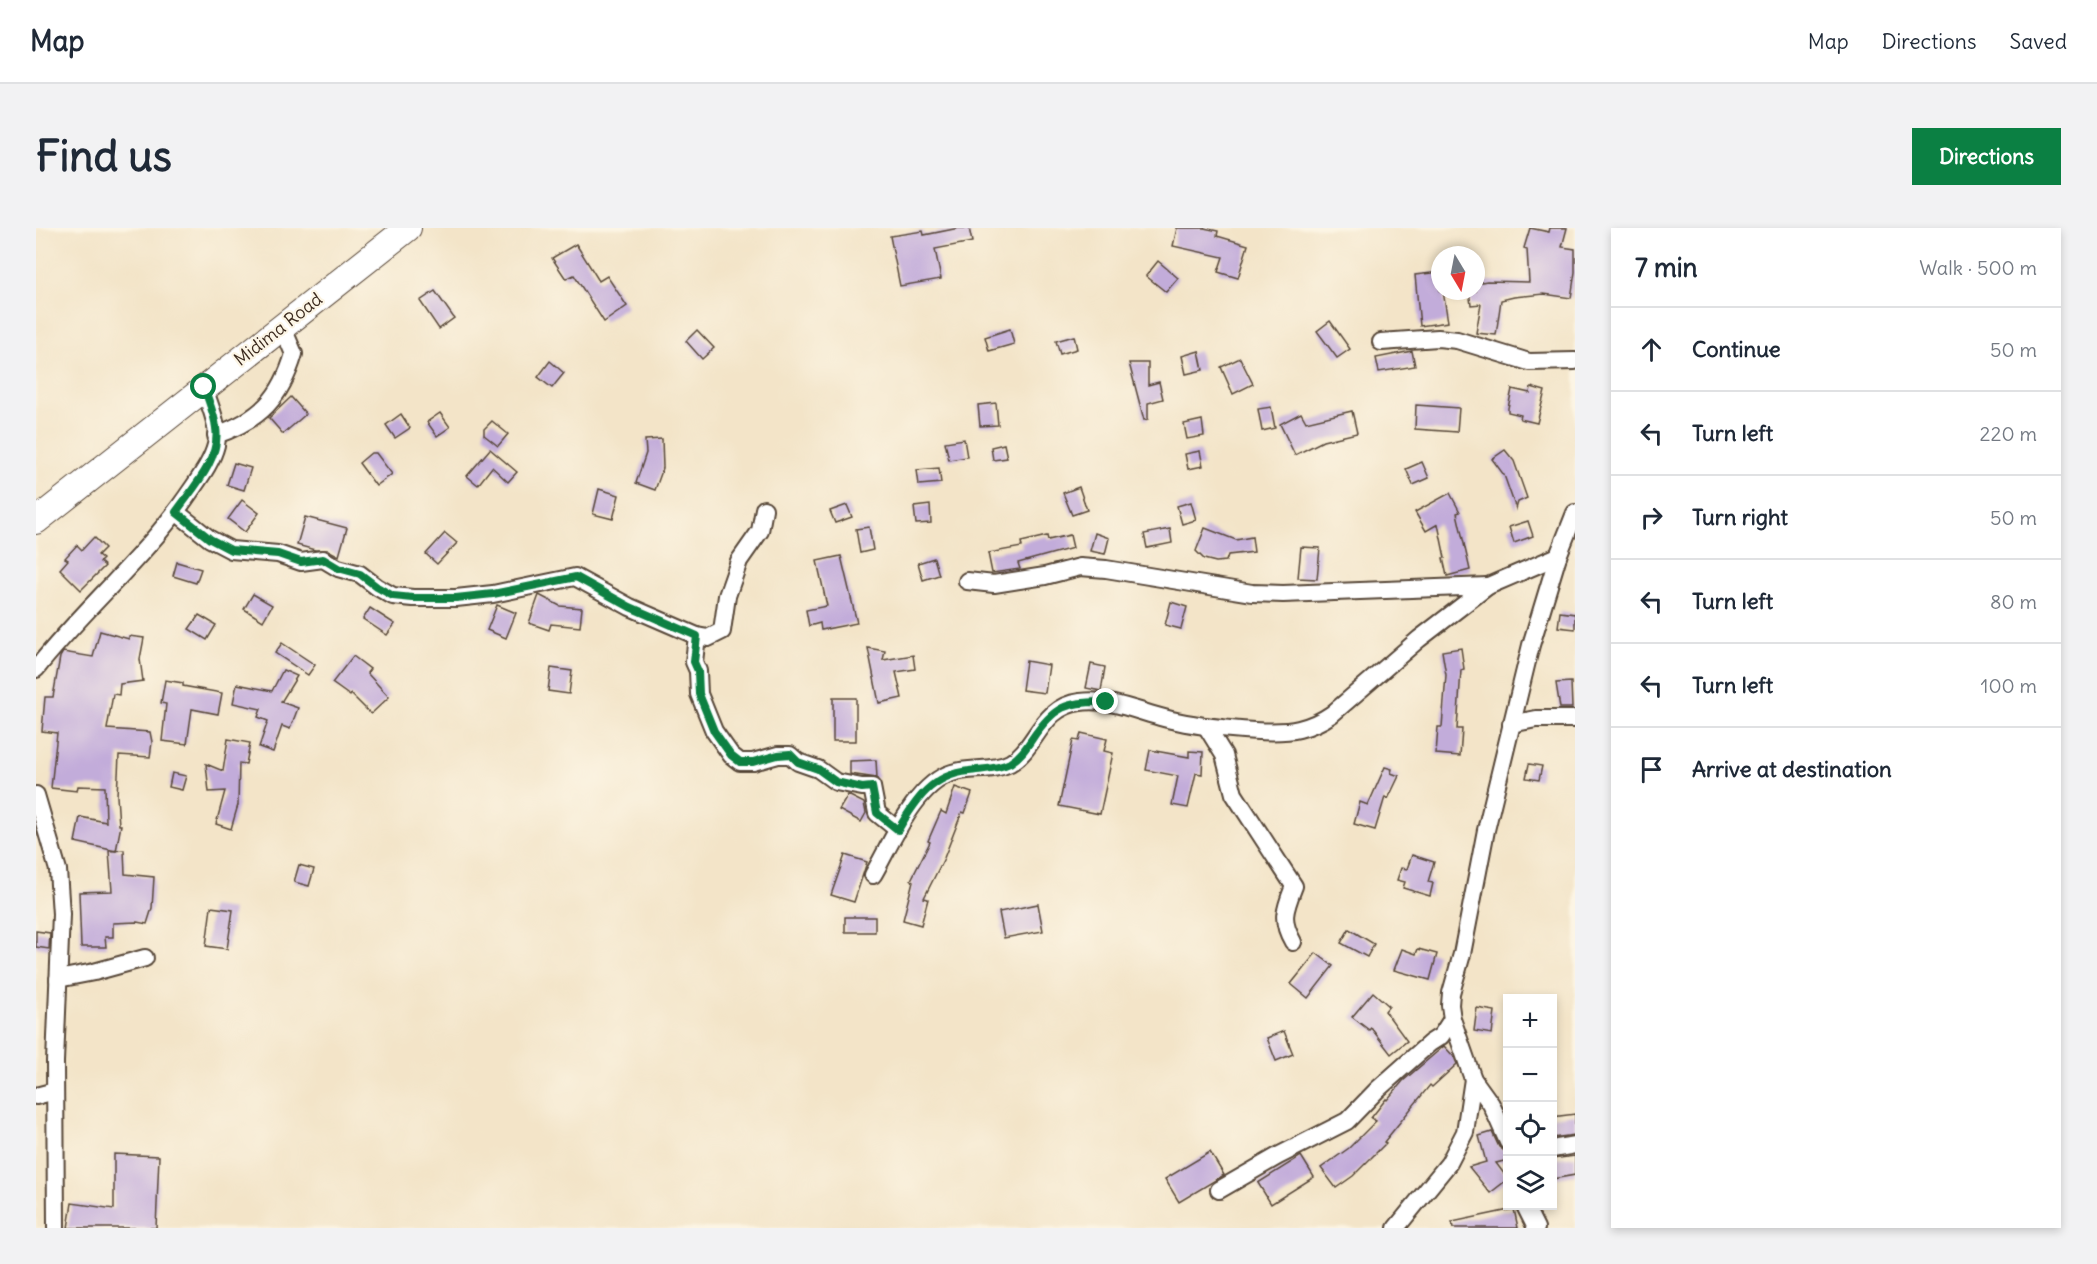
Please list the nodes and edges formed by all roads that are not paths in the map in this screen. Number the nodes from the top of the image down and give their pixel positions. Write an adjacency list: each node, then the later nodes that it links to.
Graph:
1 (408, 228): 2 (main road, Midima Road)
2 (282, 326): 5 (main road, Midima Road); 6 (street)
3 (1381, 342): 4 (street)
4 (1575, 361)
5 (204, 387): 6 (street); 10 (main road, Midima Road)
6 (216, 435): 8 (street)
7 (764, 509): 14 (street)
8 (176, 512): 14 (street); 15 (street)
9 (1575, 513): 11 (street)
10 (36, 521)
11 (1558, 556): 13 (street); 17 (street)
12 (967, 581): 13 (street)
13 (1488, 586): 18 (street)
14 (697, 636): 20 (street)
15 (36, 669)
16 (1575, 719): 17 (street)
17 (1511, 724): 25 (street)
18 (1206, 726): 20 (street); 22 (street)
19 (36, 795): 24 (street)
20 (898, 830): 21 (street)
21 (873, 875)
22 (1293, 942)
23 (145, 958): 24 (street)
24 (58, 979): 27 (street)
25 (1452, 1019): 26 (street); 32 (street)
26 (1473, 1079): 29 (street); 35 (street)
27 (55, 1091): 28 (street); 34 (street)
28 (36, 1096)
29 (1503, 1131)
30 (1575, 1145): 31 (street)
31 (1557, 1148)
32 (1219, 1190)
33 (1527, 1210): 36 (street)
34 (56, 1228)
35 (1396, 1228)
36 (1536, 1228)

